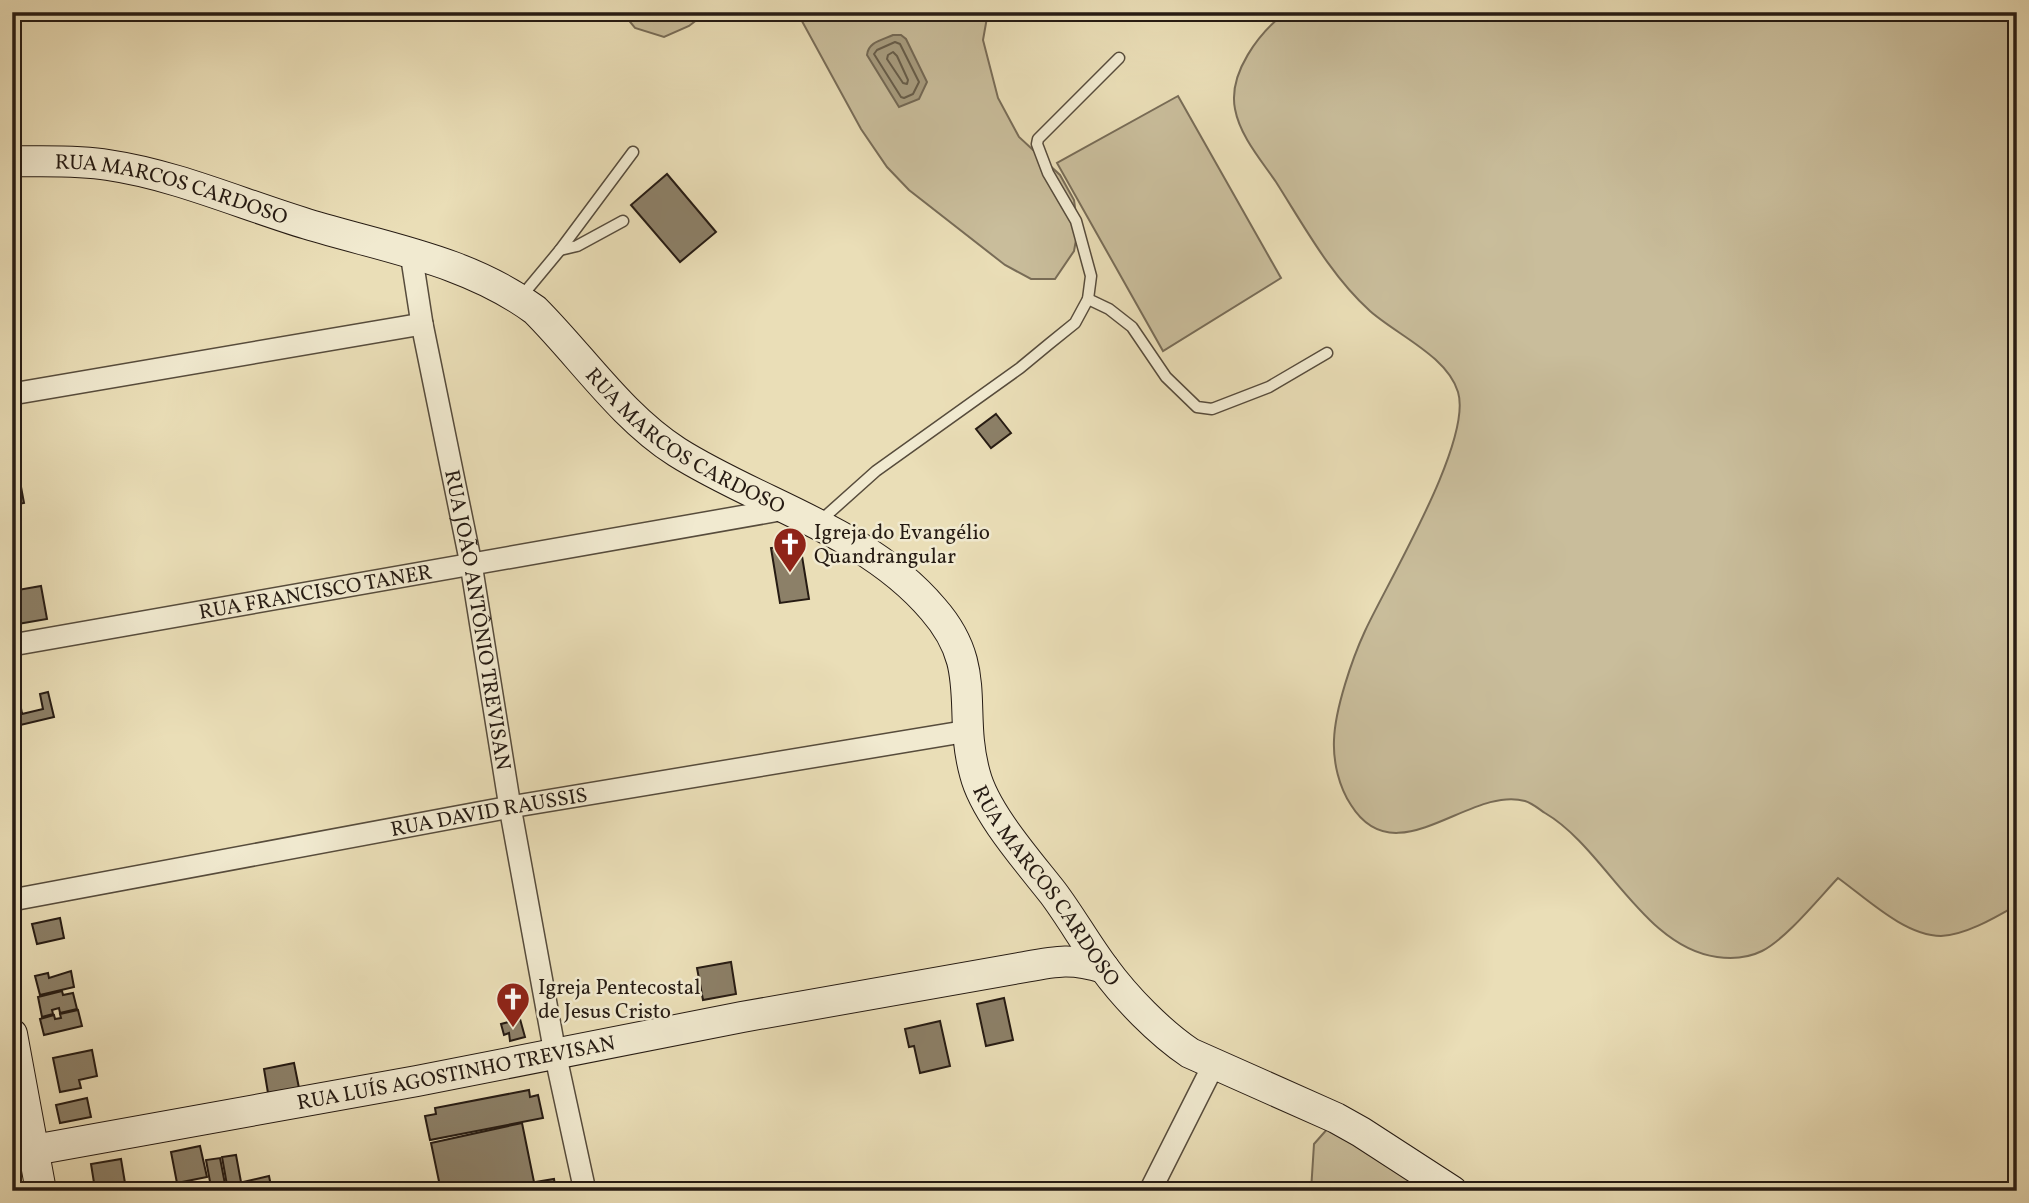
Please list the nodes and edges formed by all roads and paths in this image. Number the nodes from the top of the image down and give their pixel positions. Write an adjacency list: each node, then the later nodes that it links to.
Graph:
1 (1119, 58): 8 (lane)
2 (633, 152): 5 (lane)
3 (12, 161): 6 (street, RUA MARCOS CARDOSO)
4 (623, 221): 5 (lane)
5 (560, 250): 7 (lane)
6 (411, 253): 7 (street, RUA MARCOS CARDOSO); 9 (street, RUA JOÃO ANTÔNIO TREVISAN)
7 (520, 299): 12 (street, RUA MARCOS CARDOSO)
8 (1088, 299): 10 (lane); 13 (lane)
9 (422, 324): 11 (street); 14 (street, RUA JOÃO ANTÔNIO TREVISAN)
10 (1327, 353)
11 (12, 394)
12 (785, 509): 13 (street, RUA MARCOS CARDOSO); 14 (street, RUA FRANCISCO TANER)
13 (817, 523): 16 (street, RUA MARCOS CARDOSO)
14 (471, 564): 15 (street, RUA FRANCISCO TANER); 17 (street, RUA JOÃO ANTÔNIO TREVISAN)
15 (12, 645)
16 (968, 731): 17 (street, RUA DAVID RAUSSIS); 19 (street, RUA MARCOS CARDOSO)
17 (510, 807): 18 (street, RUA DAVID RAUSSIS); 21 (street, RUA JOÃO ANTÔNIO TREVISAN)
18 (12, 900)
19 (1104, 968): 21 (street, RUA LUÍS AGOSTINHO TREVISAN); 22 (street, RUA MARCOS CARDOSO)
20 (12, 1034): 23 (street)
21 (555, 1053): 23 (street, RUA LUÍS AGOSTINHO TREVISAN); 25 (street, RUA JOÃO ANTÔNIO TREVISAN)
22 (1214, 1064): 26 (street); 27 (street, RUA MARCOS CARDOSO)
23 (23, 1152): 24 (street)
24 (41, 1191)
25 (585, 1191)
26 (1150, 1191)
27 (1452, 1191)

